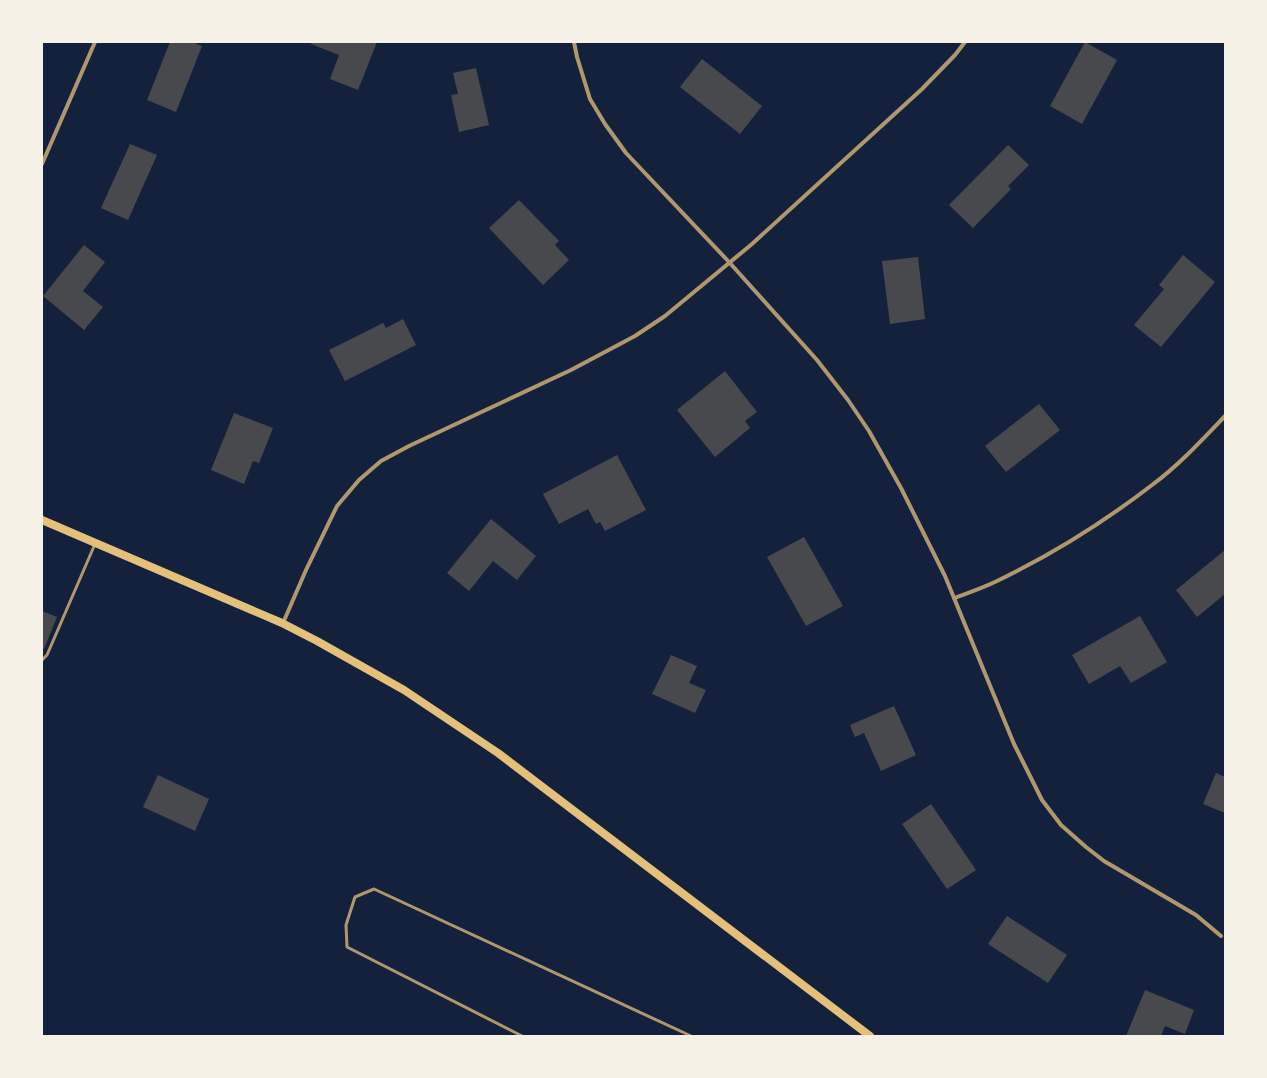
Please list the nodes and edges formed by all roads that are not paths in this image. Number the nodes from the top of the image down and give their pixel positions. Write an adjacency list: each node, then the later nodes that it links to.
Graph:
1 (95, 42): 4 (street)
2 (574, 42): 5 (street)
3 (964, 42): 5 (street)
4 (42, 164)
5 (729, 262): 9 (street); 10 (street)
6 (1225, 416): 9 (street)
7 (42, 520): 8 (main road)
8 (96, 542): 10 (main road); 11 (lane)
9 (954, 598): 12 (street)
10 (282, 623): 15 (main road)
11 (42, 660)
12 (1221, 936)
13 (522, 1036): 14 (lane)
14 (691, 1036)
15 (870, 1036)

